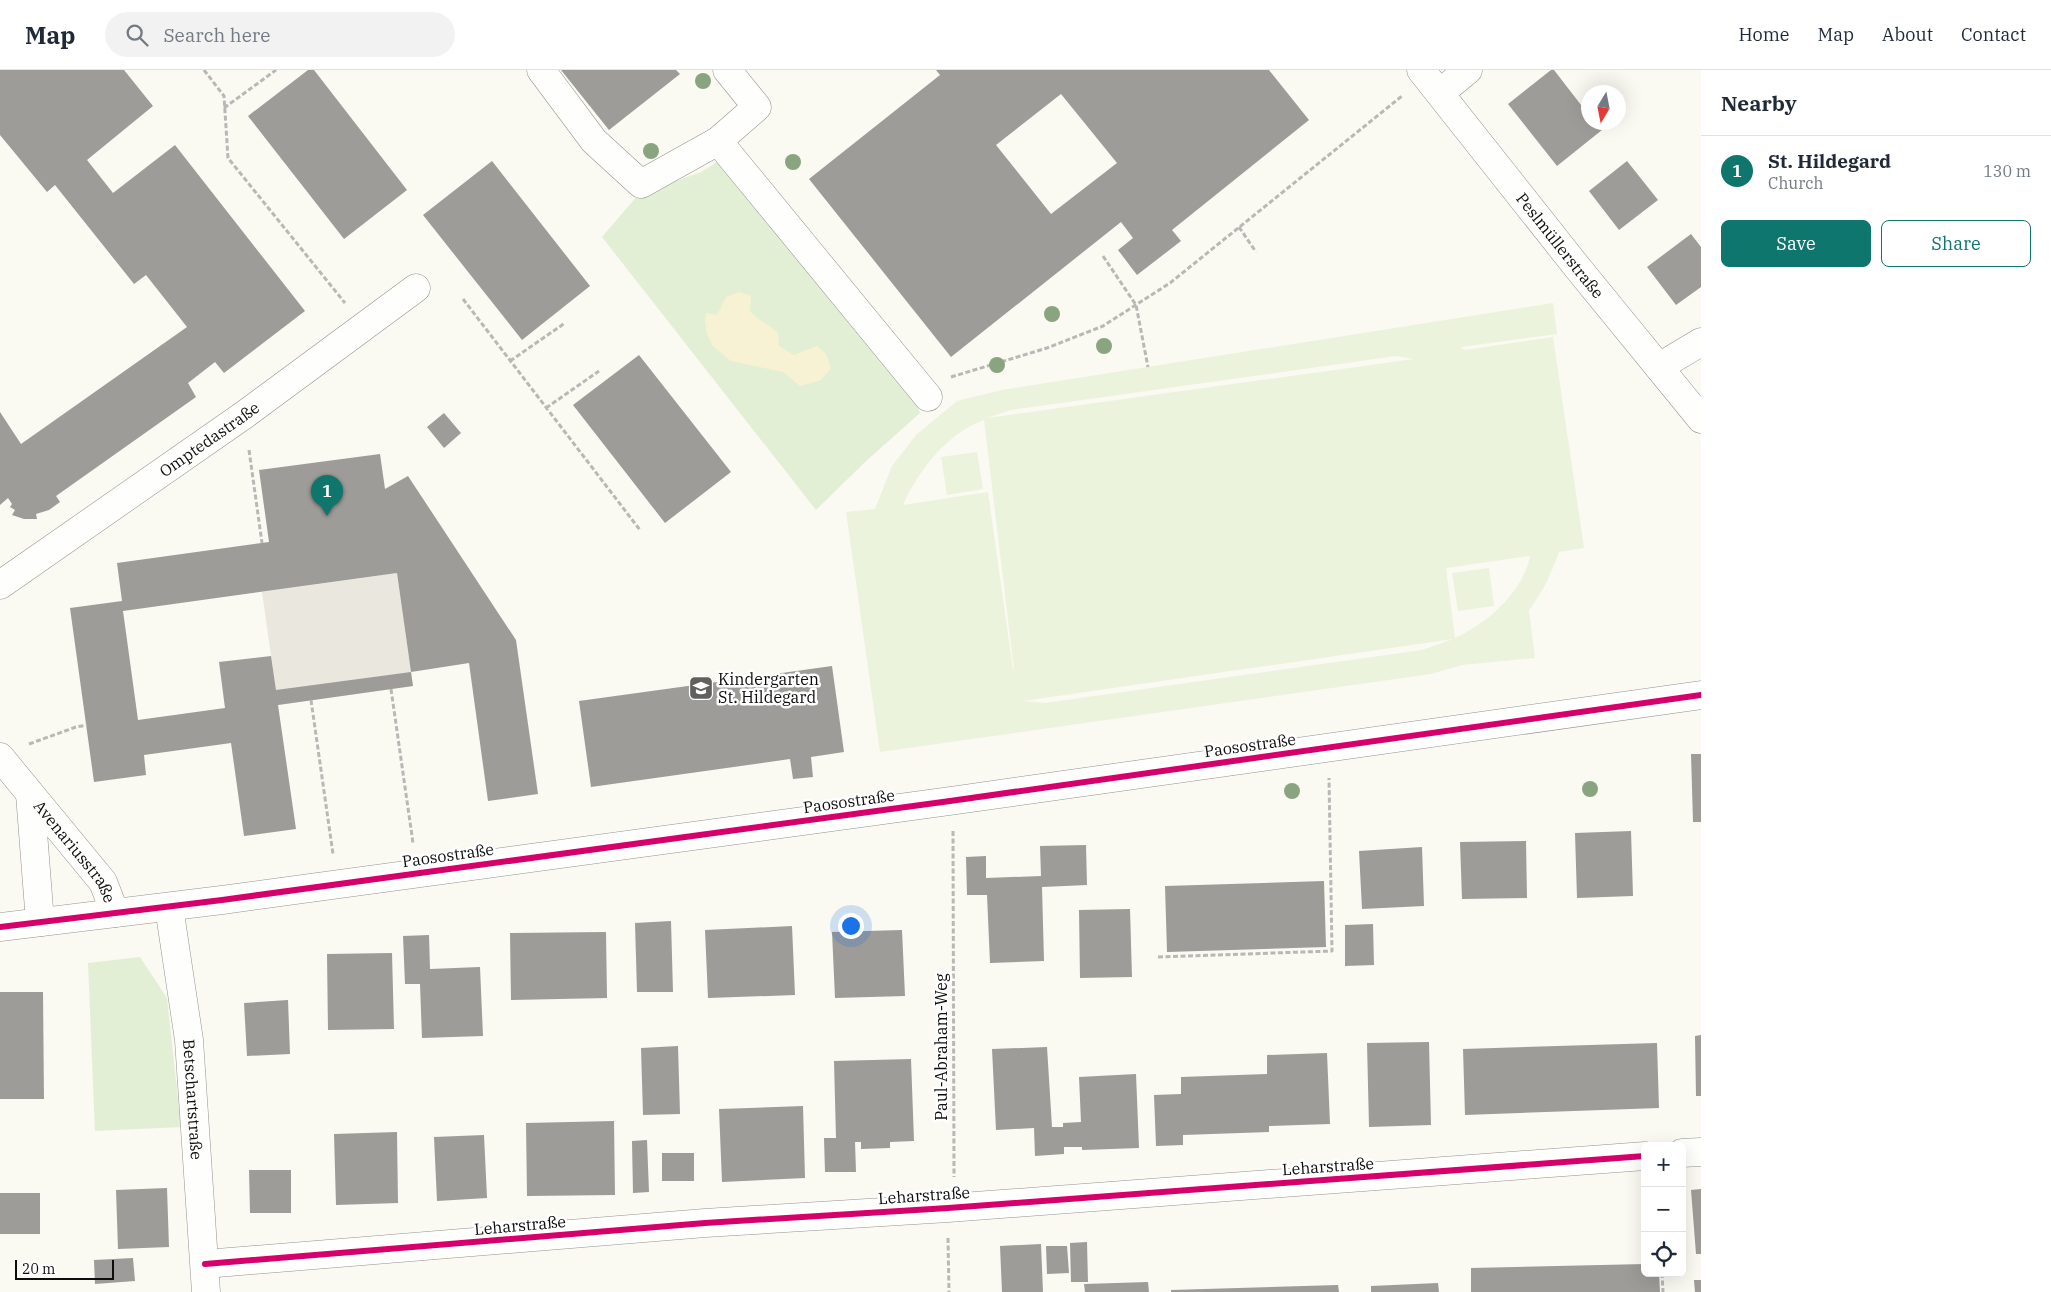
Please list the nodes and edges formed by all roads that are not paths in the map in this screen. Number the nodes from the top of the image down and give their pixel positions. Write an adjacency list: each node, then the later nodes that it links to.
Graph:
1 (541, 70): 6 (street)
2 (727, 70): 6 (street)
3 (1468, 70): 5 (street)
4 (1415, 80): 5 (street, Peslmüllerstraße)
5 (1440, 93): 9 (street, Peslmüllerstraße)
6 (718, 141): 10 (street)
7 (416, 288): 12 (street, Omptedastraße)
8 (1701, 342): 9 (street)
9 (1659, 367): 11 (street, Peslmüllerstraße)
10 (924, 391)
11 (1701, 419)
12 (0, 585)
13 (1701, 695): 16 (street, Paosostraße)
14 (0, 757): 15 (street, Avenariusstraße)
15 (30, 794): 17 (street, Avenariusstraße); 18 (street, Avenariusstraße)
16 (169, 907): 17 (street, Paosostraße); 23 (street, Betschartstraße)
17 (115, 913): 18 (street, Paosostraße)
18 (40, 922): 19 (street, Paosostraße)
19 (0, 927)
20 (1701, 1152): 21 (street)
21 (1686, 1153)
22 (1641, 1156): 23 (street, Leharstraße)
23 (205, 1264): 24 (street, Betschartstraße)
24 (206, 1292)

